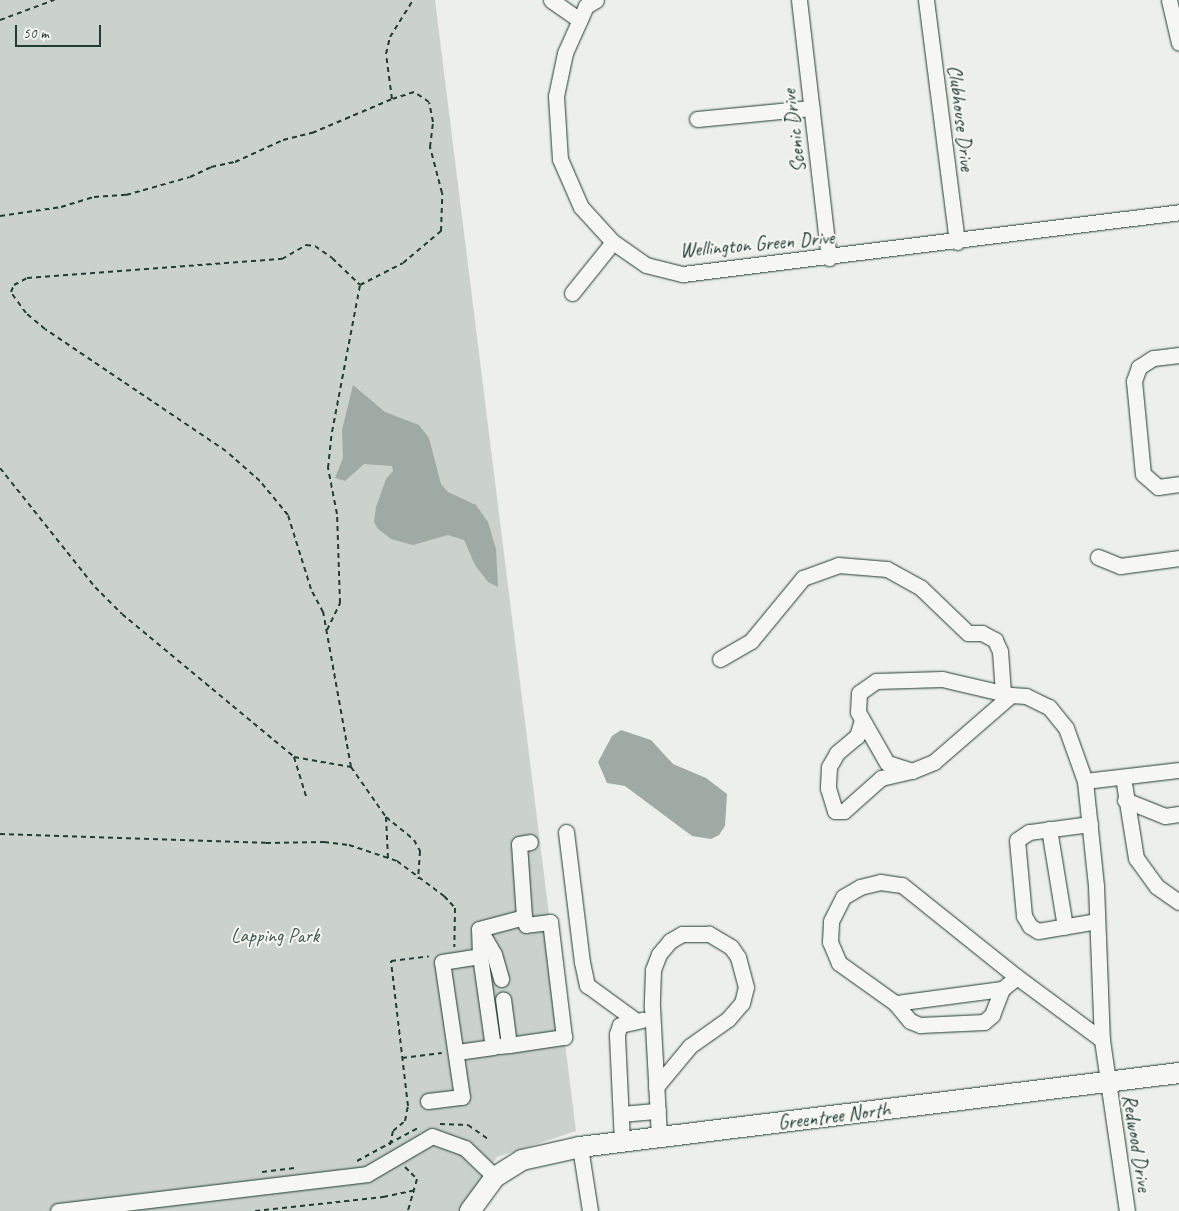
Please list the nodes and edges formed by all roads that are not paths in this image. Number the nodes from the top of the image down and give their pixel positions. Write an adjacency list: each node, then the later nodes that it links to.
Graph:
1 (550, 0): 6 (street)
2 (596, 0): 6 (street, Wellington Green Drive)
3 (798, 0): 8 (street, Scenic Drive)
4 (926, 0): 12 (street, Clubhouse Drive)
5 (1168, 0): 7 (street)
6 (580, 20): 11 (street, Wellington Green Drive)
7 (1179, 43)
8 (811, 108): 9 (street); 13 (street, Scenic Drive)
9 (696, 119)
10 (1179, 212): 12 (street, Wellington Green Drive)
11 (613, 242): 13 (street, Wellington Green Drive); 14 (street)
12 (957, 242): 13 (street, Wellington Green Drive)
13 (829, 258)
14 (572, 293)
15 (1179, 355): 16 (street)
16 (1179, 484)
17 (1098, 557): 18 (street)
18 (1179, 558)
19 (720, 659): 20 (street)
20 (1007, 694): 21 (street, Redwood Drive); 23 (street); 25 (street, Redwood Drive)
21 (862, 720): 23 (street); 23 (street)
22 (1179, 770): 24 (street)
23 (912, 771)
24 (1123, 776): 25 (street); 26 (street)
25 (1085, 781): 28 (street, Redwood Drive)
26 (1125, 800): 27 (street); 32 (street)
27 (1179, 814)
28 (1090, 824): 29 (street); 34 (street, Redwood Drive)
29 (1050, 829): 35 (street); 35 (street)
30 (566, 832): 43 (street)
31 (530, 842): 33 (street)
32 (1179, 902)
33 (524, 917): 36 (street); 46 (street)
34 (1097, 921): 35 (street); 45 (street, Redwood Drive)
35 (1065, 927)
36 (479, 929): 37 (street); 39 (street)
37 (480, 956): 47 (street); 48 (street)
38 (1017, 977): 40 (street); 42 (street); 45 (street)
39 (501, 979)
40 (1002, 989): 42 (street); 42 (street)
41 (503, 999): 46 (street)
42 (895, 1003)
43 (635, 1020): 44 (street); 54 (street)
44 (652, 1020): 51 (street); 51 (street)
45 (1102, 1040): 50 (street, Redwood Drive)
46 (509, 1045): 47 (street)
47 (493, 1047): 48 (street)
48 (457, 1052): 52 (street)
49 (1179, 1072): 50 (main road, Greentree North)
50 (1108, 1082): 55 (main road, Greentree North); 62 (street, Redwood Drive)
51 (656, 1087): 53 (street)
52 (428, 1101)
53 (658, 1111): 54 (street); 55 (street)
54 (621, 1114): 56 (street)
55 (660, 1138): 56 (main road, Greentree North)
56 (622, 1142): 57 (main road, Greentree North)
57 (580, 1148): 58 (main road, Greentree North); 61 (street)
58 (495, 1177): 59 (street); 60 (main road)
59 (58, 1211)
60 (470, 1211)
61 (590, 1211)
62 (1127, 1211)

